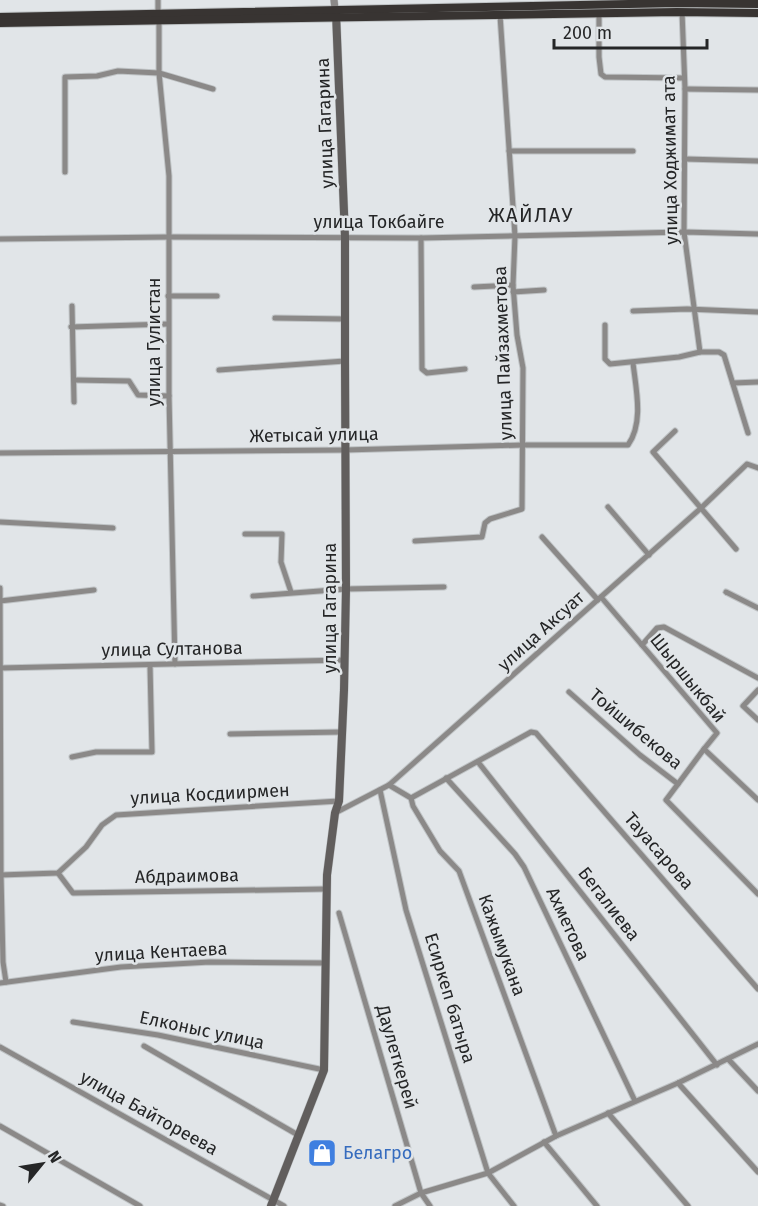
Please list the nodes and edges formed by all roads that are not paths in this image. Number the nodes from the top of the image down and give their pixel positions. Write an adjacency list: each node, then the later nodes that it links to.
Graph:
1 (158, 0): 11 (street, улица Гулистан)
2 (511, 3): 3 (highway); 5 (highway)
3 (413, 4): 6 (highway)
4 (758, 4): 5 (highway)
5 (680, 5): 7 (highway); 8 (highway); 14 (street, улица Ходжимат ата)
6 (335, 9): 9 (highway); 11 (highway); 27 (main road, улица Гагарина)
7 (600, 13): 9 (highway); 14 (street)
8 (758, 13)
9 (500, 15): 18 (street, улица Пайзахметова)
10 (0, 16): 11 (highway)
11 (158, 16): 12 (highway); 13 (street, улица Гулистан)
12 (0, 23)
13 (159, 73): 15 (street); 22 (street); 26 (street, улица Гулистан)
14 (684, 78): 16 (street, улица Ходжимат ата)
15 (213, 89)
16 (685, 89): 17 (street); 20 (street, улица Ходжимат ата)
17 (758, 90)
18 (509, 151): 19 (street); 25 (street, улица Пайзахметова)
19 (633, 151)
20 (685, 159): 21 (street); 23 (street, улица Ходжимат ата)
21 (758, 160)
22 (65, 172)
23 (684, 232): 24 (street, улица Токбайге); 25 (street, улица Токбайге); 36 (street, улица Ходжимат ата)
24 (758, 234)
25 (515, 236): 28 (street, улица Токбайге); 31 (street, улица Пайзахметова)
26 (170, 237): 27 (street, улица Токбайге); 29 (street, улица Токбайге); 33 (street, улица Гулистан)
27 (345, 237): 28 (street, улица Токбайге); 40 (main road, улица Гагарина)
28 (421, 238): 47 (street)
29 (0, 239)
30 (474, 287): 31 (street)
31 (513, 288): 32 (street); 56 (street, улица Пайзахметова)
32 (544, 290)
33 (168, 296): 34 (street); 41 (street, улица Гулистан)
34 (217, 296)
35 (72, 306): 43 (street)
36 (695, 309): 37 (street); 38 (street); 44 (street, улица Ходжимат ата)
37 (633, 311)
38 (758, 312)
39 (275, 318): 40 (street)
40 (344, 319): 45 (main road, улица Гагарина)
41 (168, 324): 43 (street); 52 (street, улица Гулистан)
42 (605, 325): 46 (street)
43 (71, 327): 49 (street)
44 (700, 352): 46 (street); 51 (street)
45 (345, 361): 48 (street); 57 (main road, улица Гагарина)
46 (633, 363): 56 (street, Жетысай улица)
47 (465, 369)
48 (219, 370)
49 (74, 380): 52 (street); 53 (street)
50 (758, 382): 51 (street)
51 (733, 383): 55 (street)
52 (169, 396): 59 (street, улица Гулистан)
53 (74, 402)
54 (675, 431): 62 (street)
55 (748, 433)
56 (522, 445): 57 (street, Жетысай улица); 67 (street, улица Пайзахметова)
57 (345, 450): 59 (street, Жетысай улица); 73 (main road, улица Гагарина)
58 (0, 453): 59 (street, Жетысай улица)
59 (171, 453): 82 (street, улица Гулистан)
60 (758, 468): 62 (street, улица Аксуат)
61 (608, 507): 69 (street)
62 (700, 509): 68 (street); 69 (street, улица Аксуат)
63 (0, 522): 64 (street)
64 (113, 528)
65 (244, 534): 74 (street)
66 (542, 537): 77 (street, Шыршыкбай)
67 (415, 541)
68 (736, 549)
69 (649, 555): 77 (street, улица Аксуат)
70 (444, 587): 73 (street)
71 (0, 588): 78 (street)
72 (94, 590): 78 (street)
73 (346, 590): 74 (street); 81 (main road, улица Гагарина)
74 (291, 592): 76 (street)
75 (726, 592): 79 (street)
76 (253, 596)
77 (600, 599): 80 (street, Шыршыкбай); 96 (street, улица Аксуат)
78 (0, 601): 84 (street)
79 (758, 608)
80 (642, 645): 85 (street); 91 (street, Шыршыкбай)
81 (345, 660): 82 (street, улица Султанова); 89 (main road, улица Гагарина)
82 (174, 664): 83 (street, улица Султанова)
83 (150, 665): 84 (street, улица Султанова); 92 (street)
84 (0, 668): 103 (street)
85 (758, 678)
86 (758, 690): 88 (street)
87 (569, 692): 95 (street, Тойшибекова)
88 (758, 720)
89 (342, 732): 90 (street); 100 (main road, улица Гагарина)
90 (230, 734)
91 (704, 749): 95 (street); 99 (street, Шыршыкбай)
92 (72, 757)
93 (478, 762): 94 (street); 109 (street, Тауасарова); 115 (street, Бегалиева)
94 (446, 778): 98 (street); 119 (street, Ахметова)
95 (678, 784): 105 (street, Тойшибекова)
96 (389, 785): 97 (street, улица Аксуат); 98 (street)
97 (380, 790): 101 (street, улица Аксуат); 126 (street, Есиркеп батыра)
98 (411, 798): 123 (street, Кажымукана)
99 (758, 800)
100 (339, 801): 101 (main road, улица Гагарина); 102 (street, улица Косдиирмен)
101 (335, 813): 104 (main road, улица Гагарина)
102 (58, 873): 103 (street); 104 (street, Абдраимова)
103 (0, 875): 108 (street)
104 (326, 889): 107 (main road, улица Гагарина)
105 (758, 894)
106 (339, 913): 127 (street, Даулеткерей)
107 (325, 963): 108 (street, улица Кентаева); 116 (main road, улица Гагарина)
108 (3, 983)
109 (758, 989)
110 (73, 1022): 116 (street, Елконыс улица)
111 (758, 1044): 114 (street)
112 (144, 1046): 122 (street)
113 (0, 1047): 128 (street, улица Байтореева)
114 (728, 1059): 115 (street); 118 (street)
115 (717, 1065): 117 (street)
116 (324, 1070): 122 (main road, улица Гагарина)
117 (678, 1083): 119 (street); 125 (street)
118 (758, 1091)
119 (635, 1101): 120 (street)
120 (608, 1113): 123 (street); 135 (street)
121 (0, 1126): 129 (street)
122 (298, 1135): 128 (main road, улица Гагарина)
123 (556, 1136): 124 (street)
124 (544, 1142): 126 (street); 134 (street)
125 (758, 1172)
126 (488, 1173): 127 (street); 133 (street, Есиркеп батыра)
127 (421, 1194): 131 (street); 132 (street, Даулеткерей)
128 (272, 1203): 130 (street, улица Байтореева)
129 (141, 1206)
130 (284, 1206)
131 (395, 1206)
132 (430, 1206)
133 (514, 1206)
134 (597, 1206)
135 (688, 1206)

